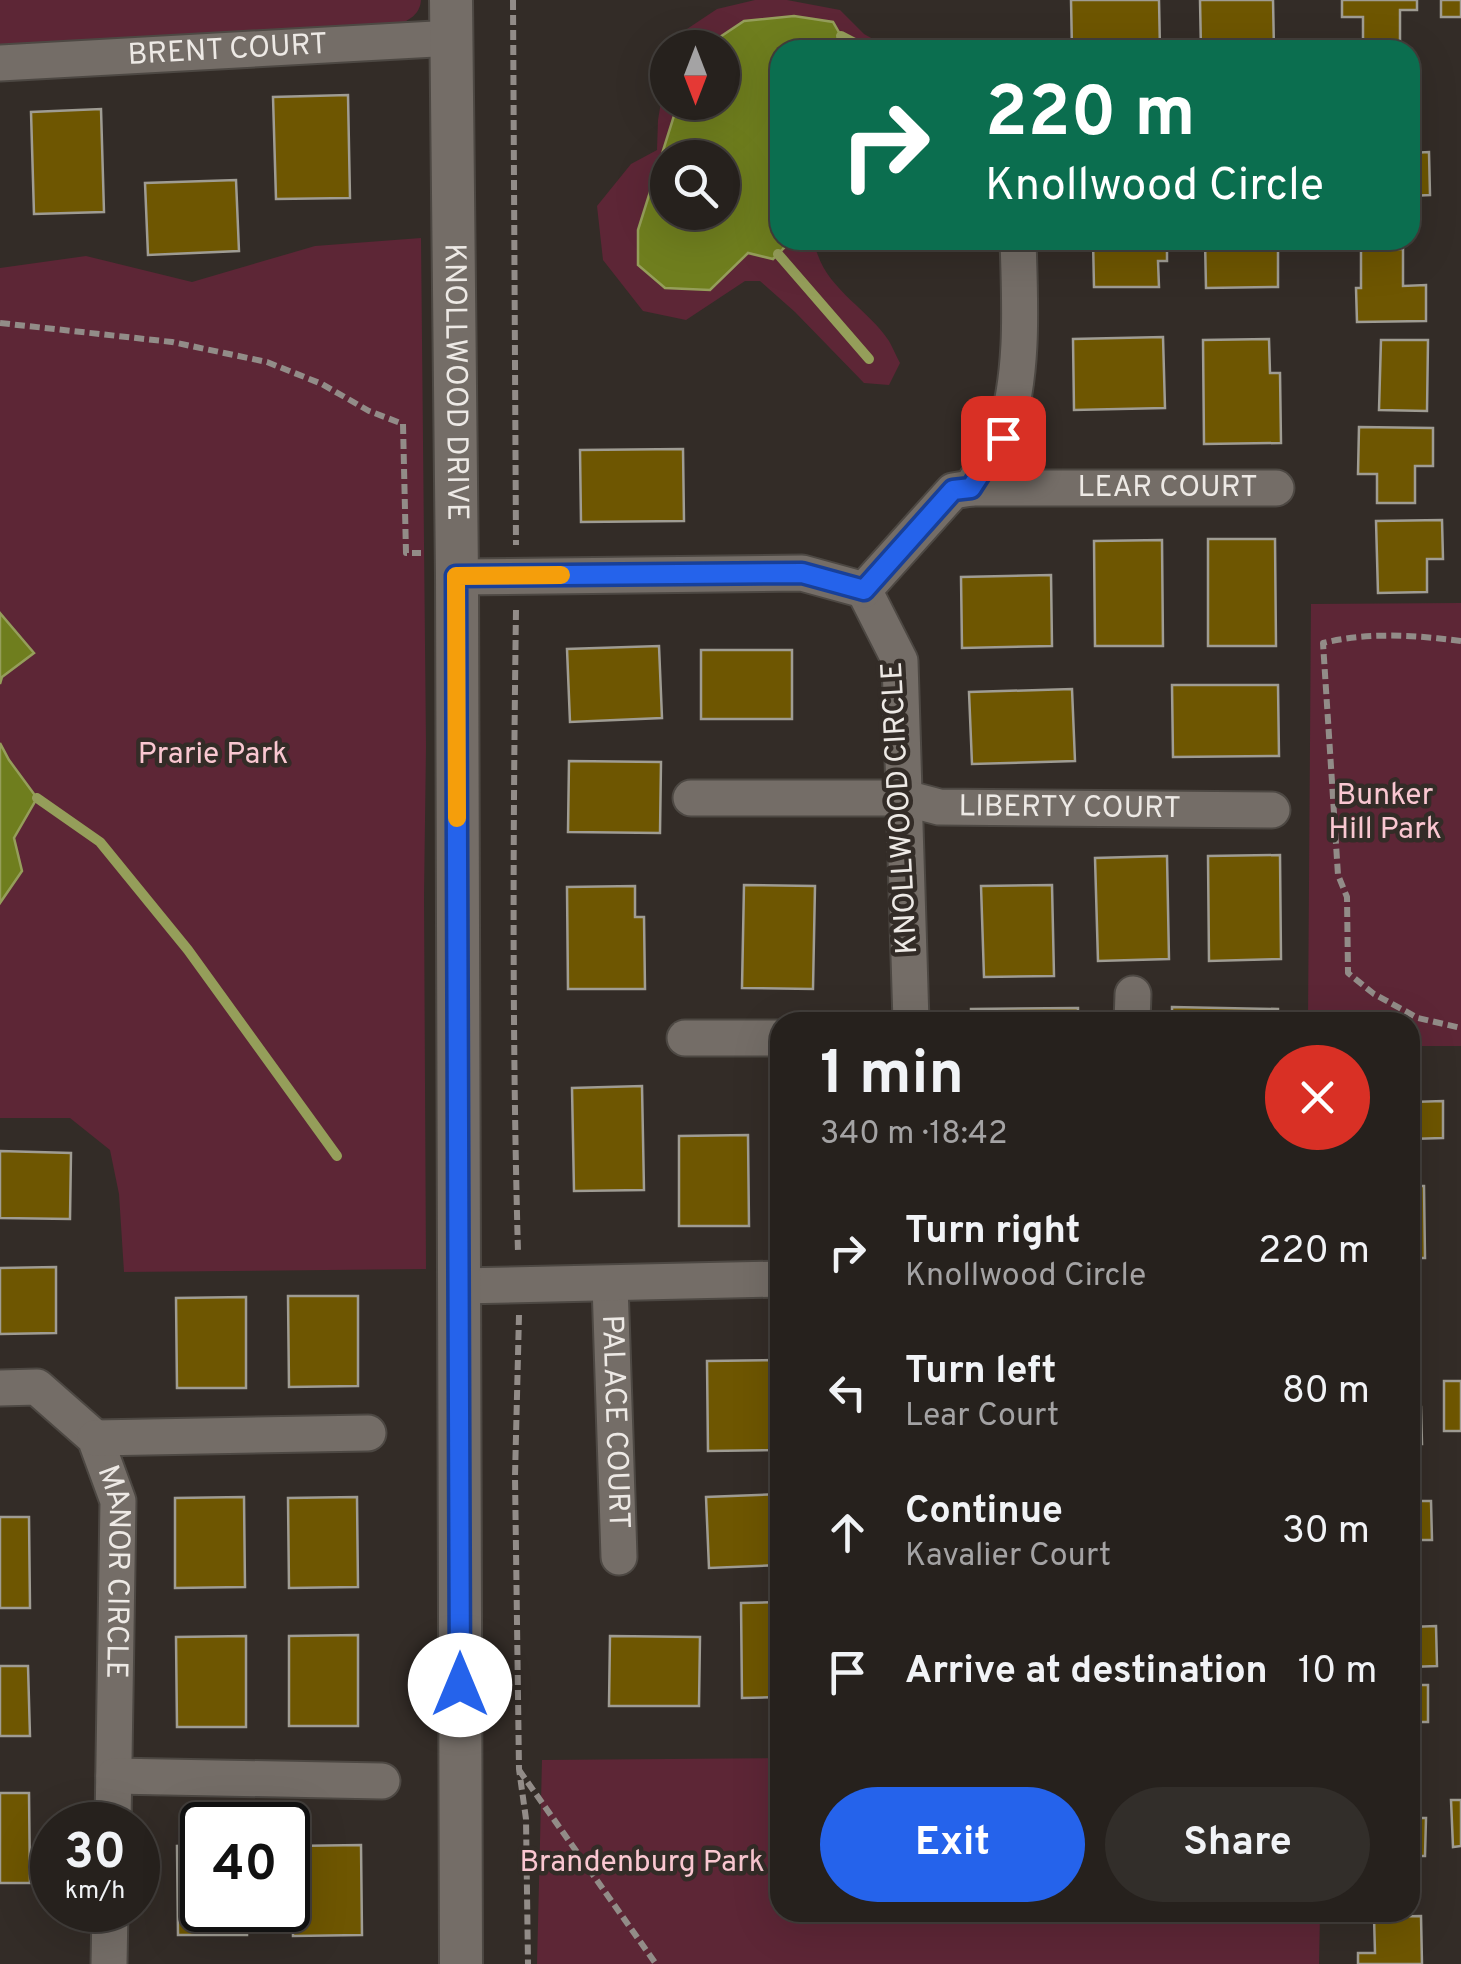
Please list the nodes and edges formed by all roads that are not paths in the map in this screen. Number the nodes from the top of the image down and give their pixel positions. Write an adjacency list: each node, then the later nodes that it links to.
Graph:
1 (452, 19): 2 (street, BRENT COURT); 6 (street, KNOLLWOOD DRIVE)
2 (0, 63)
3 (1018, 250): 4 (street)
4 (971, 488): 5 (street, LEAR COURT); 7 (street)
5 (1276, 488)
6 (441, 565): 7 (street); 16 (street, KNOLLWOOD DRIVE)
7 (864, 590): 9 (street, KNOLLWOOD CIRCLE)
8 (691, 798): 9 (street, LIBERTY COURT)
9 (905, 798): 10 (street, LIBERTY COURT); 11 (street, KNOLLWOOD CIRCLE)
10 (1272, 810)
11 (911, 1012)
12 (685, 1038): 13 (street)
13 (770, 1038)
14 (770, 1279): 15 (street)
15 (610, 1284): 16 (street); 20 (street, PALACE COURT)
16 (458, 1286): 26 (street, KNOLLWOOD DRIVE)
17 (0, 1388): 19 (street, MANOR CIRCLE)
18 (368, 1433): 19 (street)
19 (94, 1438): 21 (street, MANOR CIRCLE)
20 (619, 1557)
21 (114, 1776): 22 (street); 23 (street, MANOR CIRCLE)
22 (382, 1781)
23 (113, 1802)
24 (110, 1932): 25 (street)
25 (109, 1964)
26 (461, 1964)

